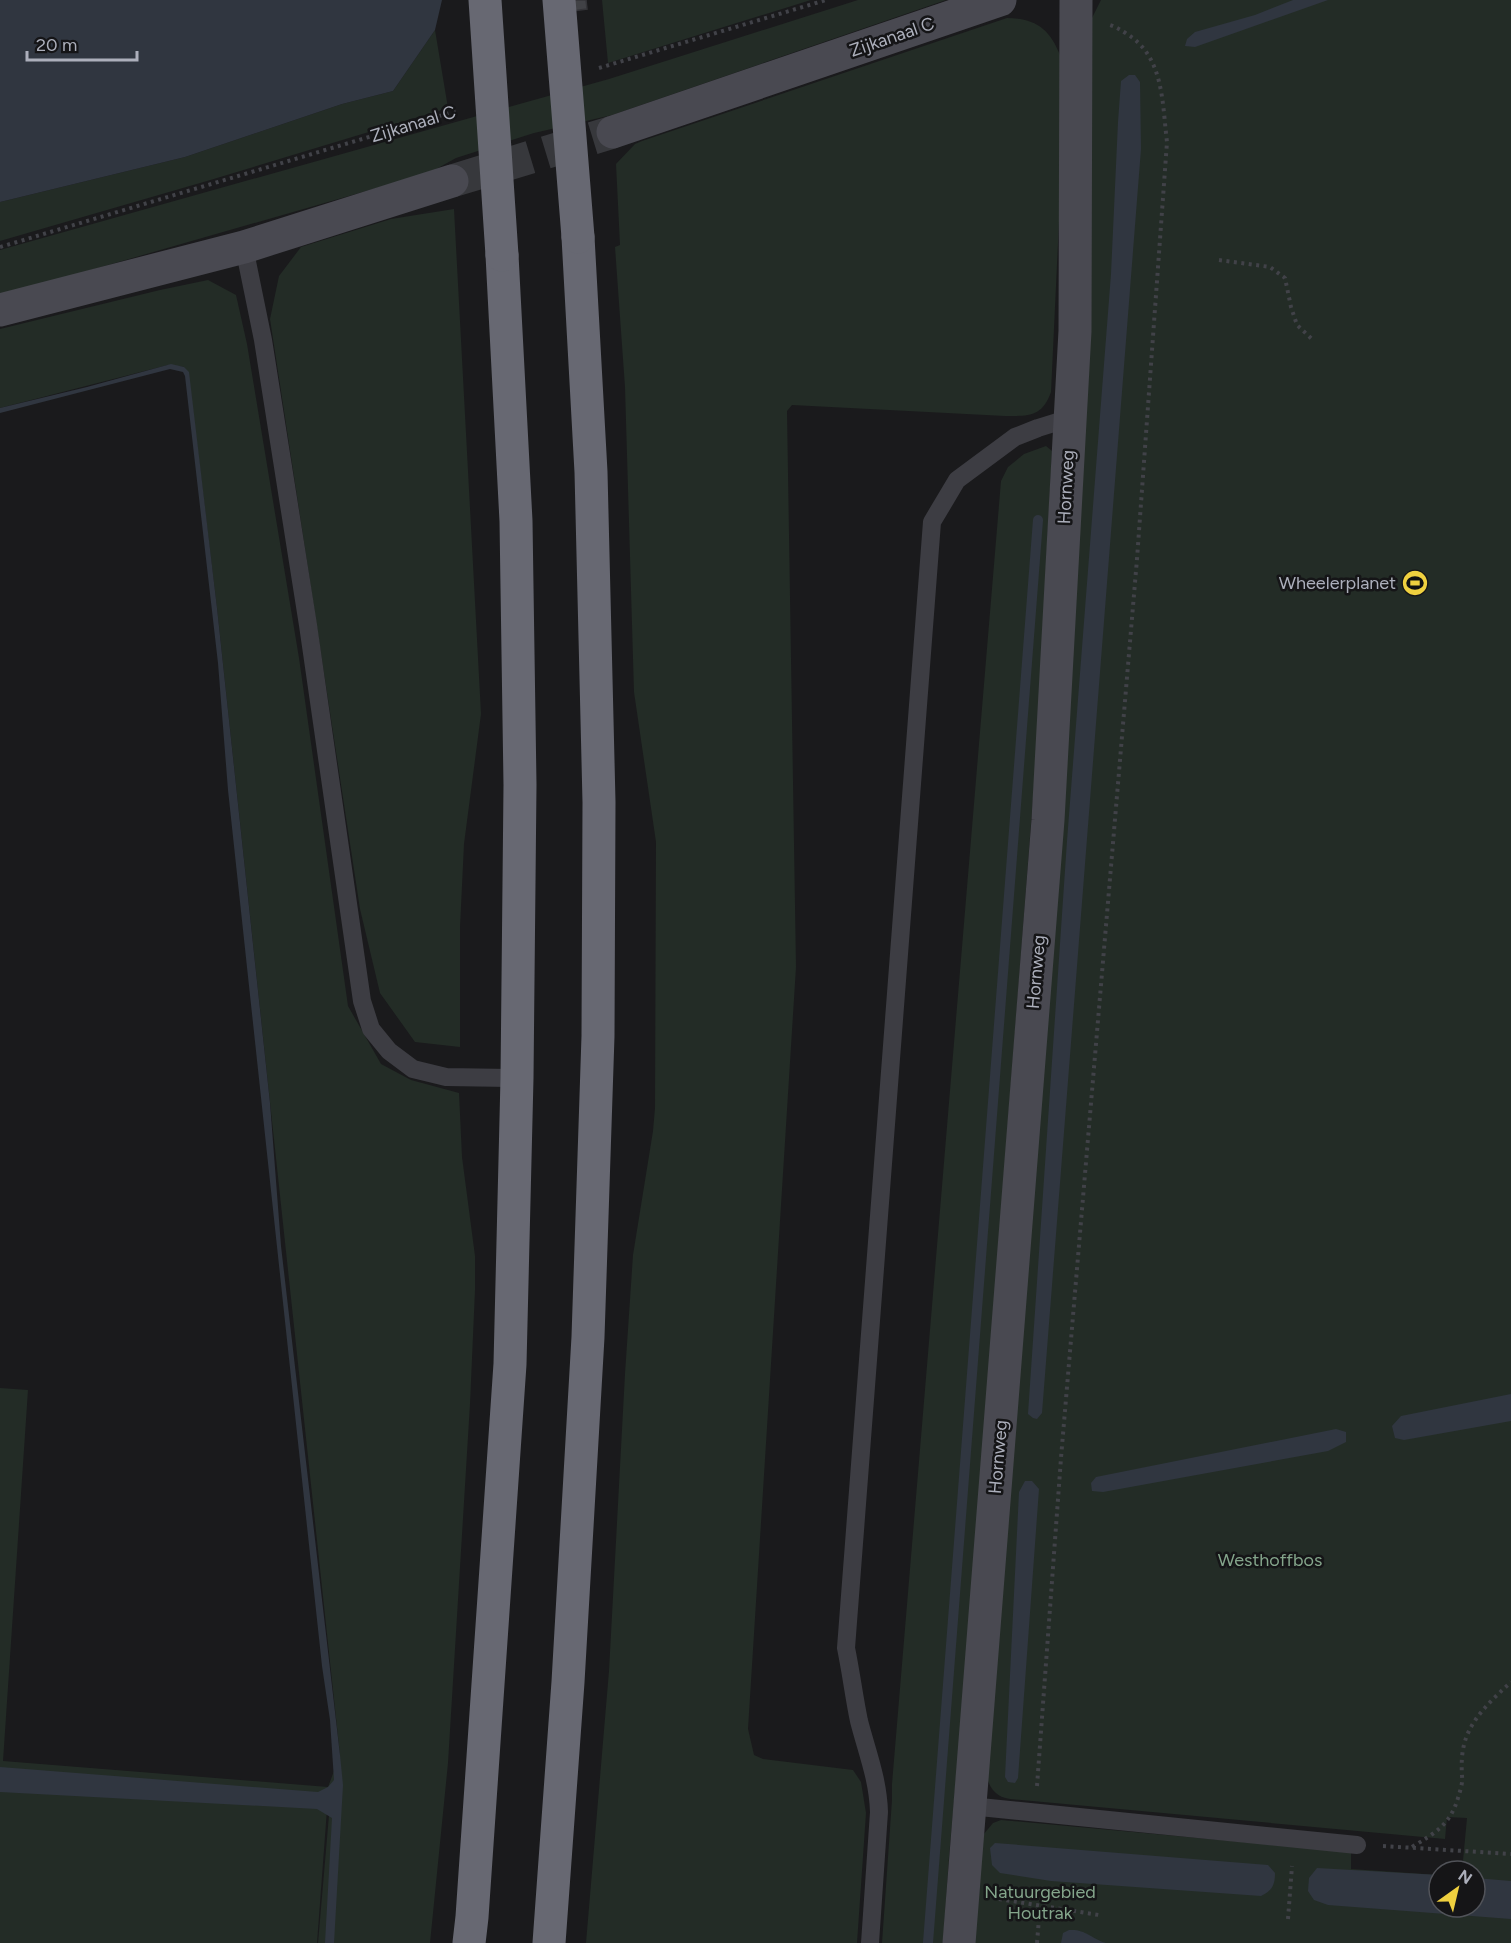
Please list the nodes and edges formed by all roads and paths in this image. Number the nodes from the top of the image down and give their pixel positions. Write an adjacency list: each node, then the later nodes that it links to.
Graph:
1 (485, 0): 16 (highway, bridge)
2 (559, 0): 28 (highway, bridge)
3 (826, 0): 6 (path)
4 (1000, 0): 8 (street, Zijkanaal C)
5 (1075, 8): 15 (street, Hornweg); 19 (path)
6 (596, 69)
7 (459, 110): 10 (path, Zijkanaal C)
8 (613, 132)
9 (452, 182): 11 (street)
10 (0, 247)
11 (244, 247): 13 (street); 16 (lane)
12 (1219, 260): 14 (path)
13 (0, 310)
14 (1313, 340)
15 (1070, 418): 18 (street, Hornweg); 29 (lane)
16 (517, 1078): 27 (highway)
17 (1511, 1682): 22 (path)
18 (970, 1806): 19 (lane); 23 (street, Hornweg)
19 (1035, 1812): 20 (lane)
20 (1295, 1838): 21 (lane); 26 (path)
21 (1356, 1845)
22 (1511, 1854)
23 (963, 1897): 24 (path); 30 (street, Hornweg)
24 (1040, 1906): 25 (path); 31 (path)
25 (1099, 1915)
26 (1288, 1919)
27 (469, 1943)
28 (549, 1943)
29 (870, 1943)
30 (959, 1943)
31 (1037, 1943)

